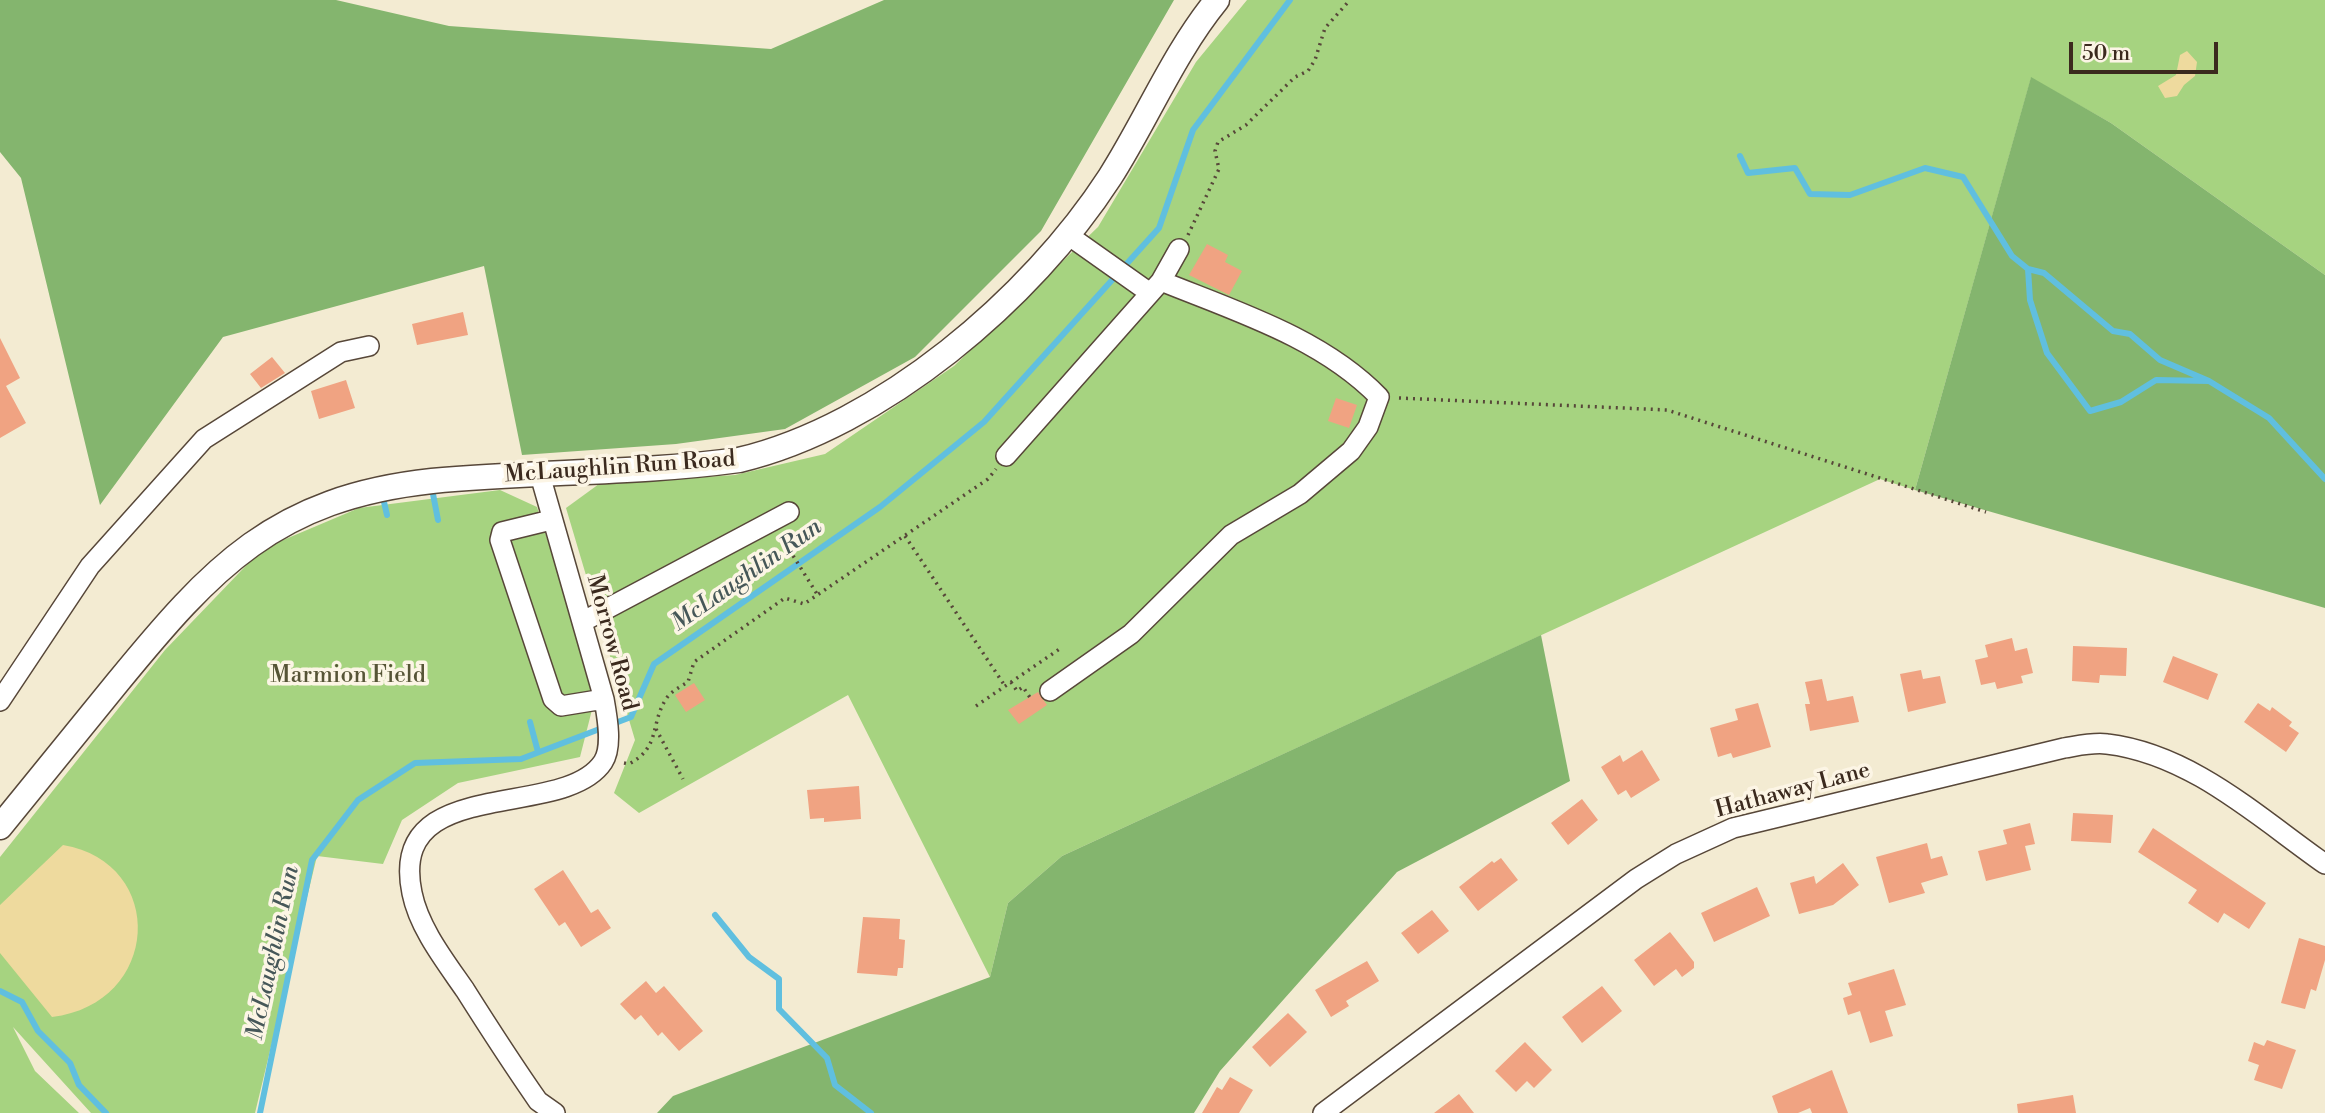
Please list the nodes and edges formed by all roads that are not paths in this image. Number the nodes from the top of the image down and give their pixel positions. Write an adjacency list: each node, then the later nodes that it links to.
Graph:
1 (1217, 0): 2 (main road, McLaughlin Run Road)
2 (1068, 234): 4 (street); 7 (main road, McLaughlin Run Road)
3 (1179, 249): 4 (street)
4 (1149, 286): 6 (street); 11 (street)
5 (369, 346): 12 (street)
6 (1006, 456)
7 (540, 475): 9 (street, Morrow Road); 14 (main road, McLaughlin Run Road)
8 (789, 512): 10 (street)
9 (551, 520): 10 (street, Morrow Road); 13 (street)
10 (582, 622): 13 (street, Morrow Road)
11 (1050, 691)
12 (0, 701)
13 (605, 706): 16 (street, Morrow Road)
14 (0, 827)
15 (2325, 864): 17 (street, Hathaway Lane)
16 (555, 1113)
17 (1323, 1113)

